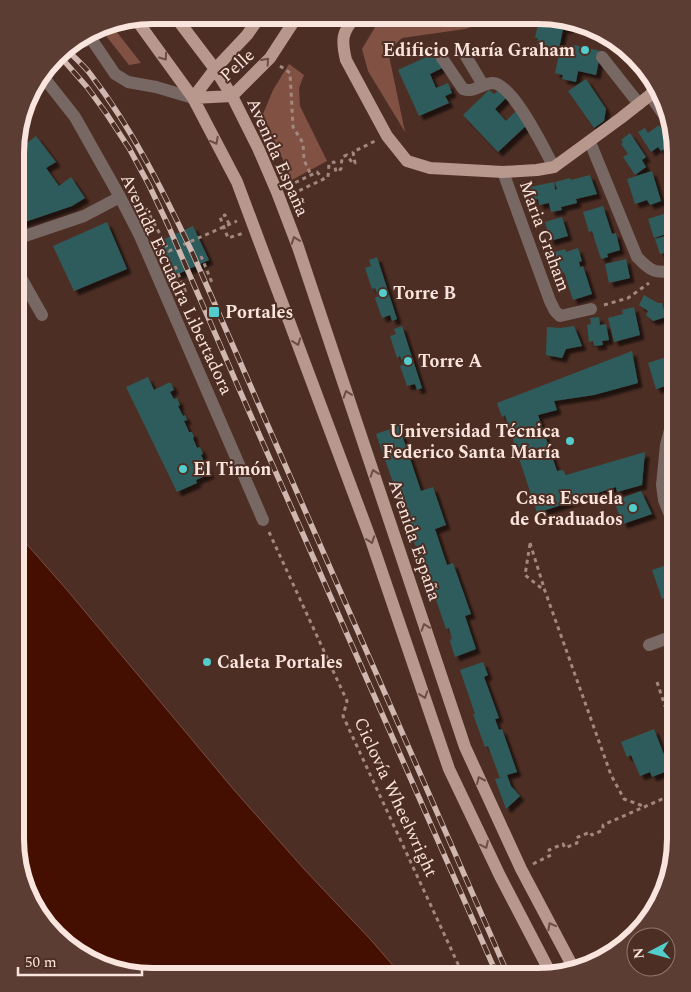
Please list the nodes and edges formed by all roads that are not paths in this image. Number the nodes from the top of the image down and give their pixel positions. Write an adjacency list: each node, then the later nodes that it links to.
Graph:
1 (181, 24): 10 (main road, Avenida España)
2 (255, 24): 10 (main road, Pelle)
3 (293, 24): 14 (main road, Pelle, one-way to 3)
4 (349, 24): 19 (main road)
5 (140, 25): 15 (main road, one-way to 15)
6 (92, 39): 15 (street)
7 (464, 53): 12 (street)
8 (602, 57): 16 (street)
9 (442, 58): 12 (street)
10 (216, 69): 14 (main road, Avenida España); 15 (main road, Pelle)
11 (46, 80): 20 (street, Avenida Escuadra Libertadora)
12 (484, 85): 18 (street)
13 (653, 93): 16 (main road)
14 (232, 96): 15 (main road, Pelle); 31 (main road, Avenida España, one-way to 14)
15 (193, 98): 32 (main road, one-way to 32)
16 (639, 104): 17 (main road)
17 (590, 142): 18 (main road); 22 (street)
18 (554, 167): 19 (main road)
19 (503, 172): 24 (street, Maria Graham)
20 (120, 198): 21 (street); 28 (street, Avenida Escuadra Libertadora)
21 (24, 236)
22 (667, 272)
23 (24, 283): 25 (street)
24 (591, 309)
25 (42, 315)
26 (667, 440): 27 (street)
27 (667, 508)
28 (263, 520)
29 (667, 638): 30 (street)
30 (649, 645)
31 (571, 964)
32 (548, 967)

